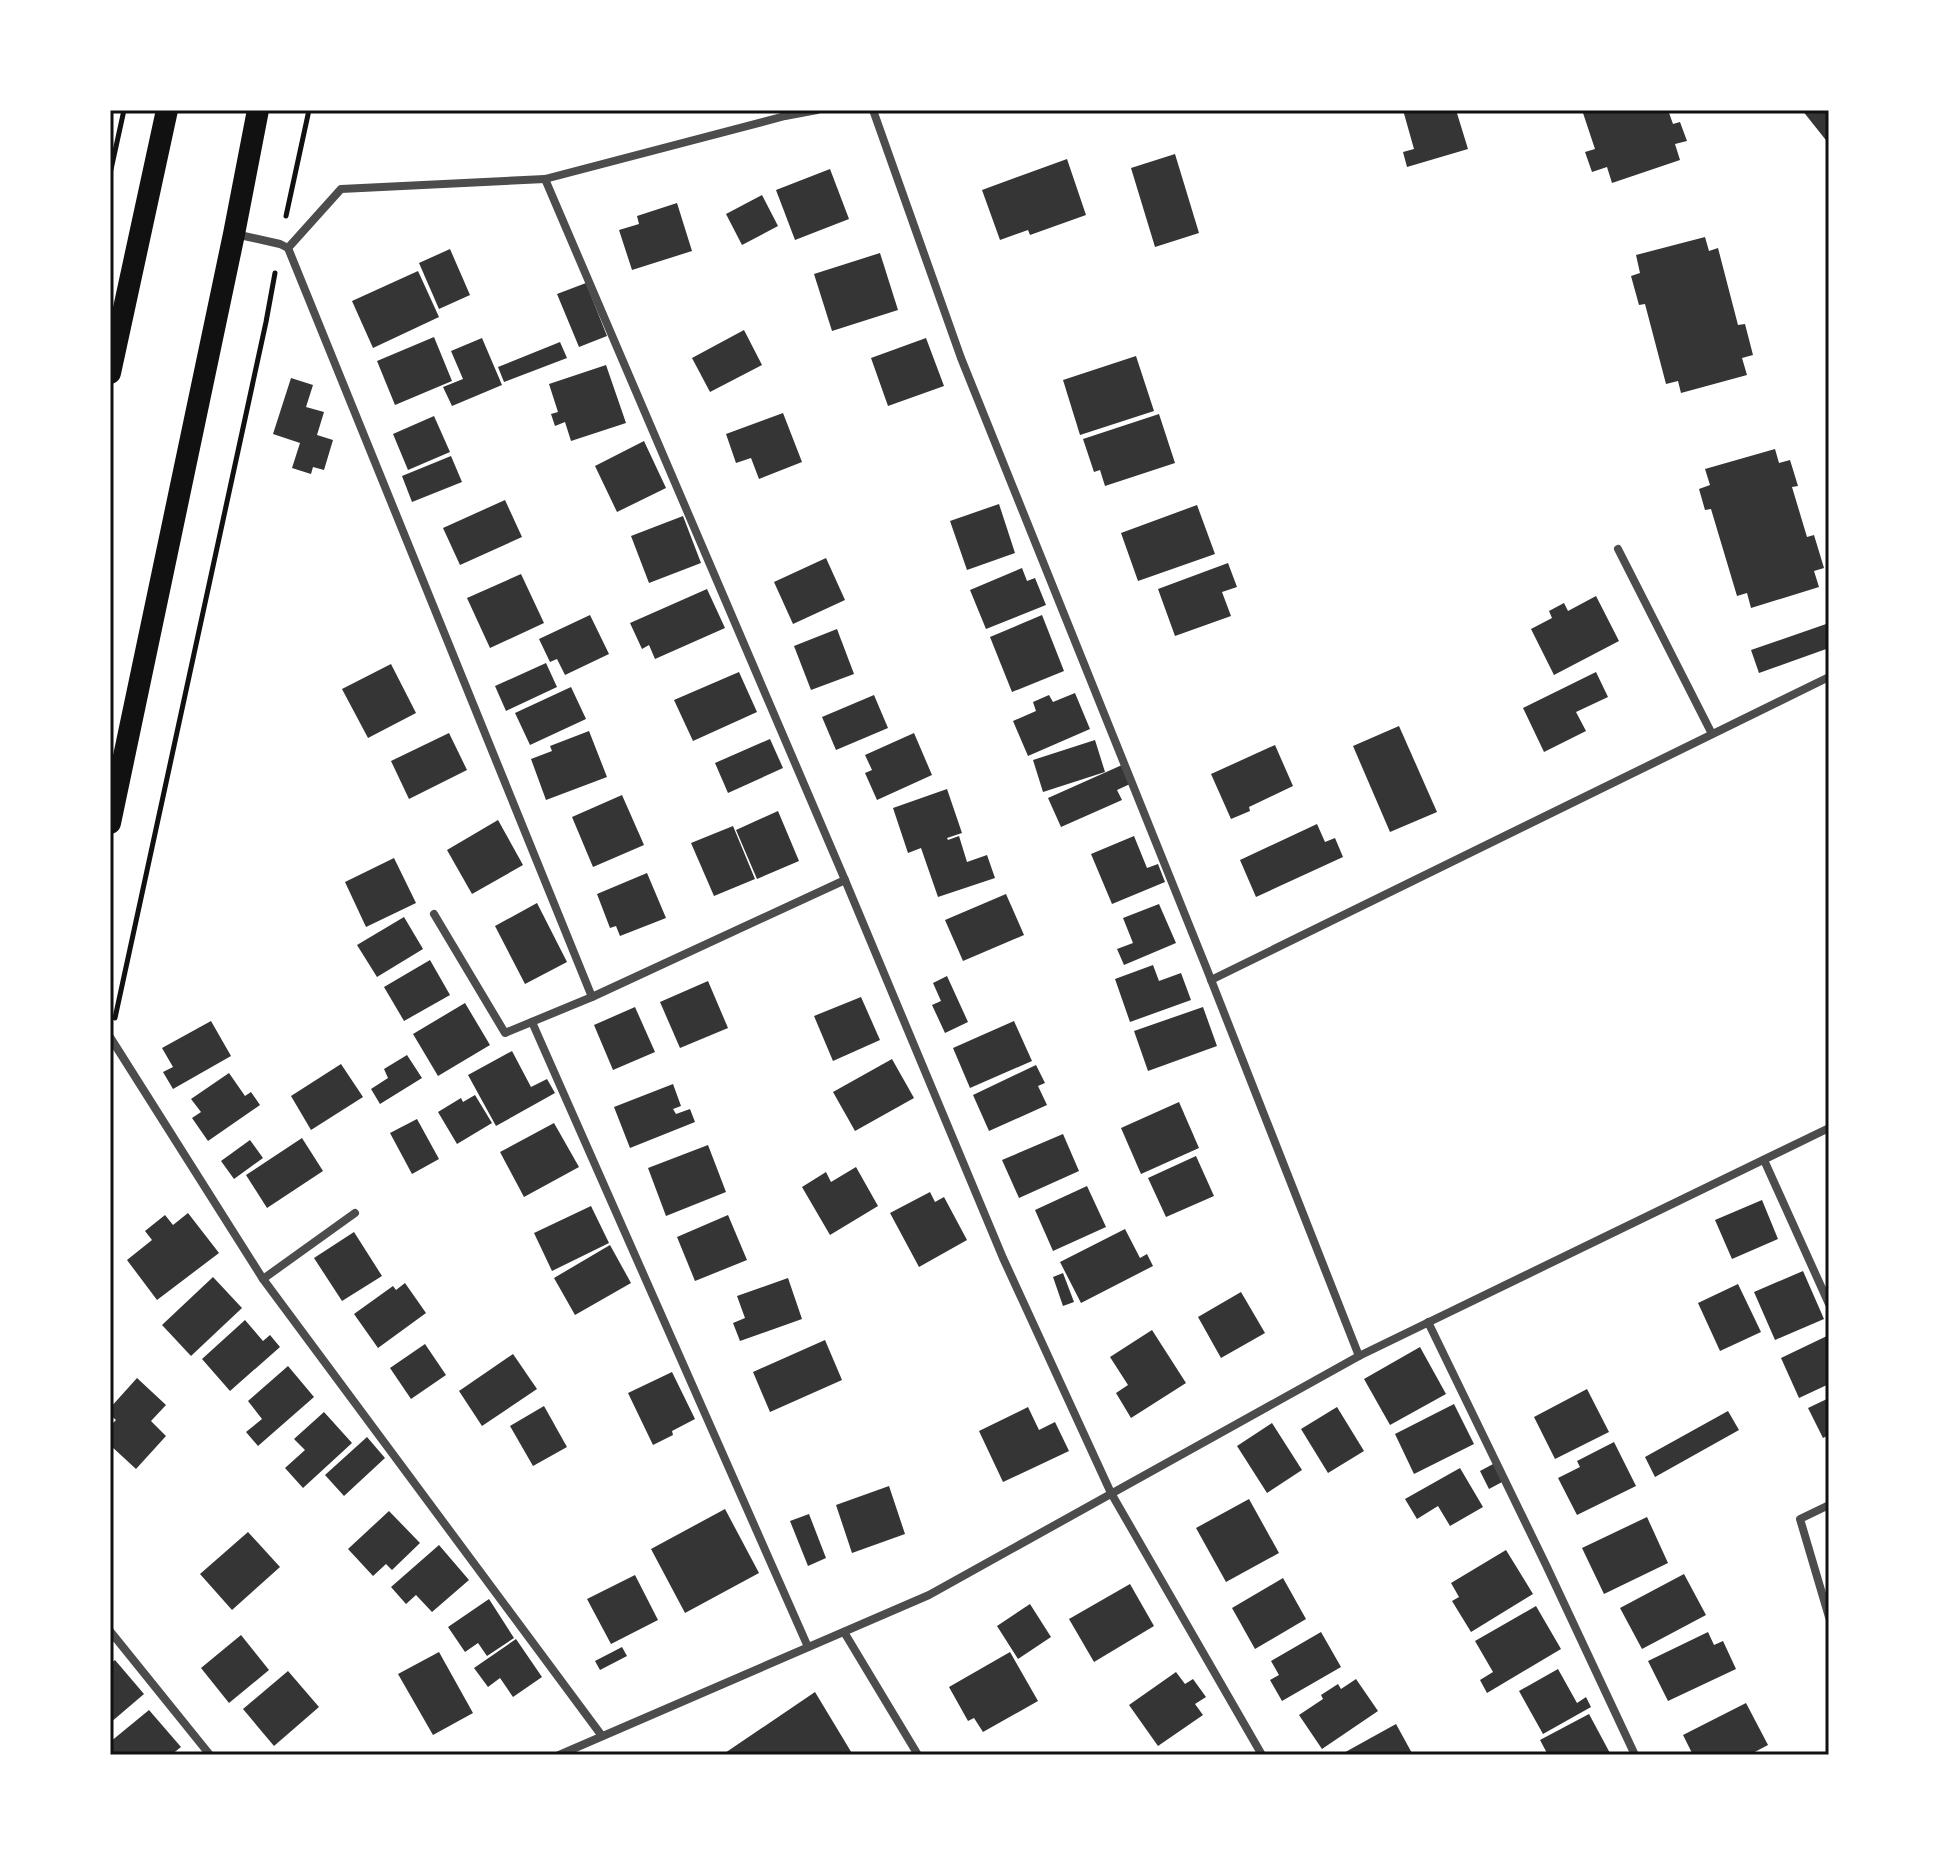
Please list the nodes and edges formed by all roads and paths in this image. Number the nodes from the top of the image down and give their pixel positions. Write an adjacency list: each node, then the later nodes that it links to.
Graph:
1 (124, 110): 7 (path)
2 (167, 110): 11 (highway)
3 (258, 110): 9 (highway)
4 (309, 110): 10 (path)
5 (817, 110): 8 (street)
6 (873, 110): 18 (street)
7 (110, 174)
8 (545, 179): 10 (street); 16 (street)
9 (234, 234): 10 (street); 15 (highway)
10 (284, 246): 19 (street); 21 (path)
11 (110, 373)
12 (1618, 549): 14 (street)
13 (1829, 677): 14 (street)
14 (1712, 734): 18 (street)
15 (110, 823)
16 (845, 880): 19 (street); 29 (street)
17 (434, 914): 20 (street)
18 (1211, 980): 28 (street)
19 (592, 997): 20 (street)
20 (532, 1022): 34 (street)
21 (110, 1038): 25 (street)
22 (1829, 1128): 23 (street)
23 (1764, 1160): 26 (street); 27 (street)
24 (355, 1213): 25 (street)
25 (263, 1279): 35 (street)
26 (1829, 1304)
27 (1428, 1322): 28 (street); 40 (street)
28 (1359, 1356): 29 (street)
29 (1111, 1493): 33 (street); 39 (street)
30 (1829, 1505): 31 (street)
31 (1829, 1617)
32 (110, 1631): 36 (street)
33 (844, 1632): 34 (street); 38 (street)
34 (808, 1647): 35 (street)
35 (602, 1736): 37 (street)
36 (210, 1755)
37 (559, 1755)
38 (918, 1755)
39 (1262, 1755)
40 (1635, 1755)

